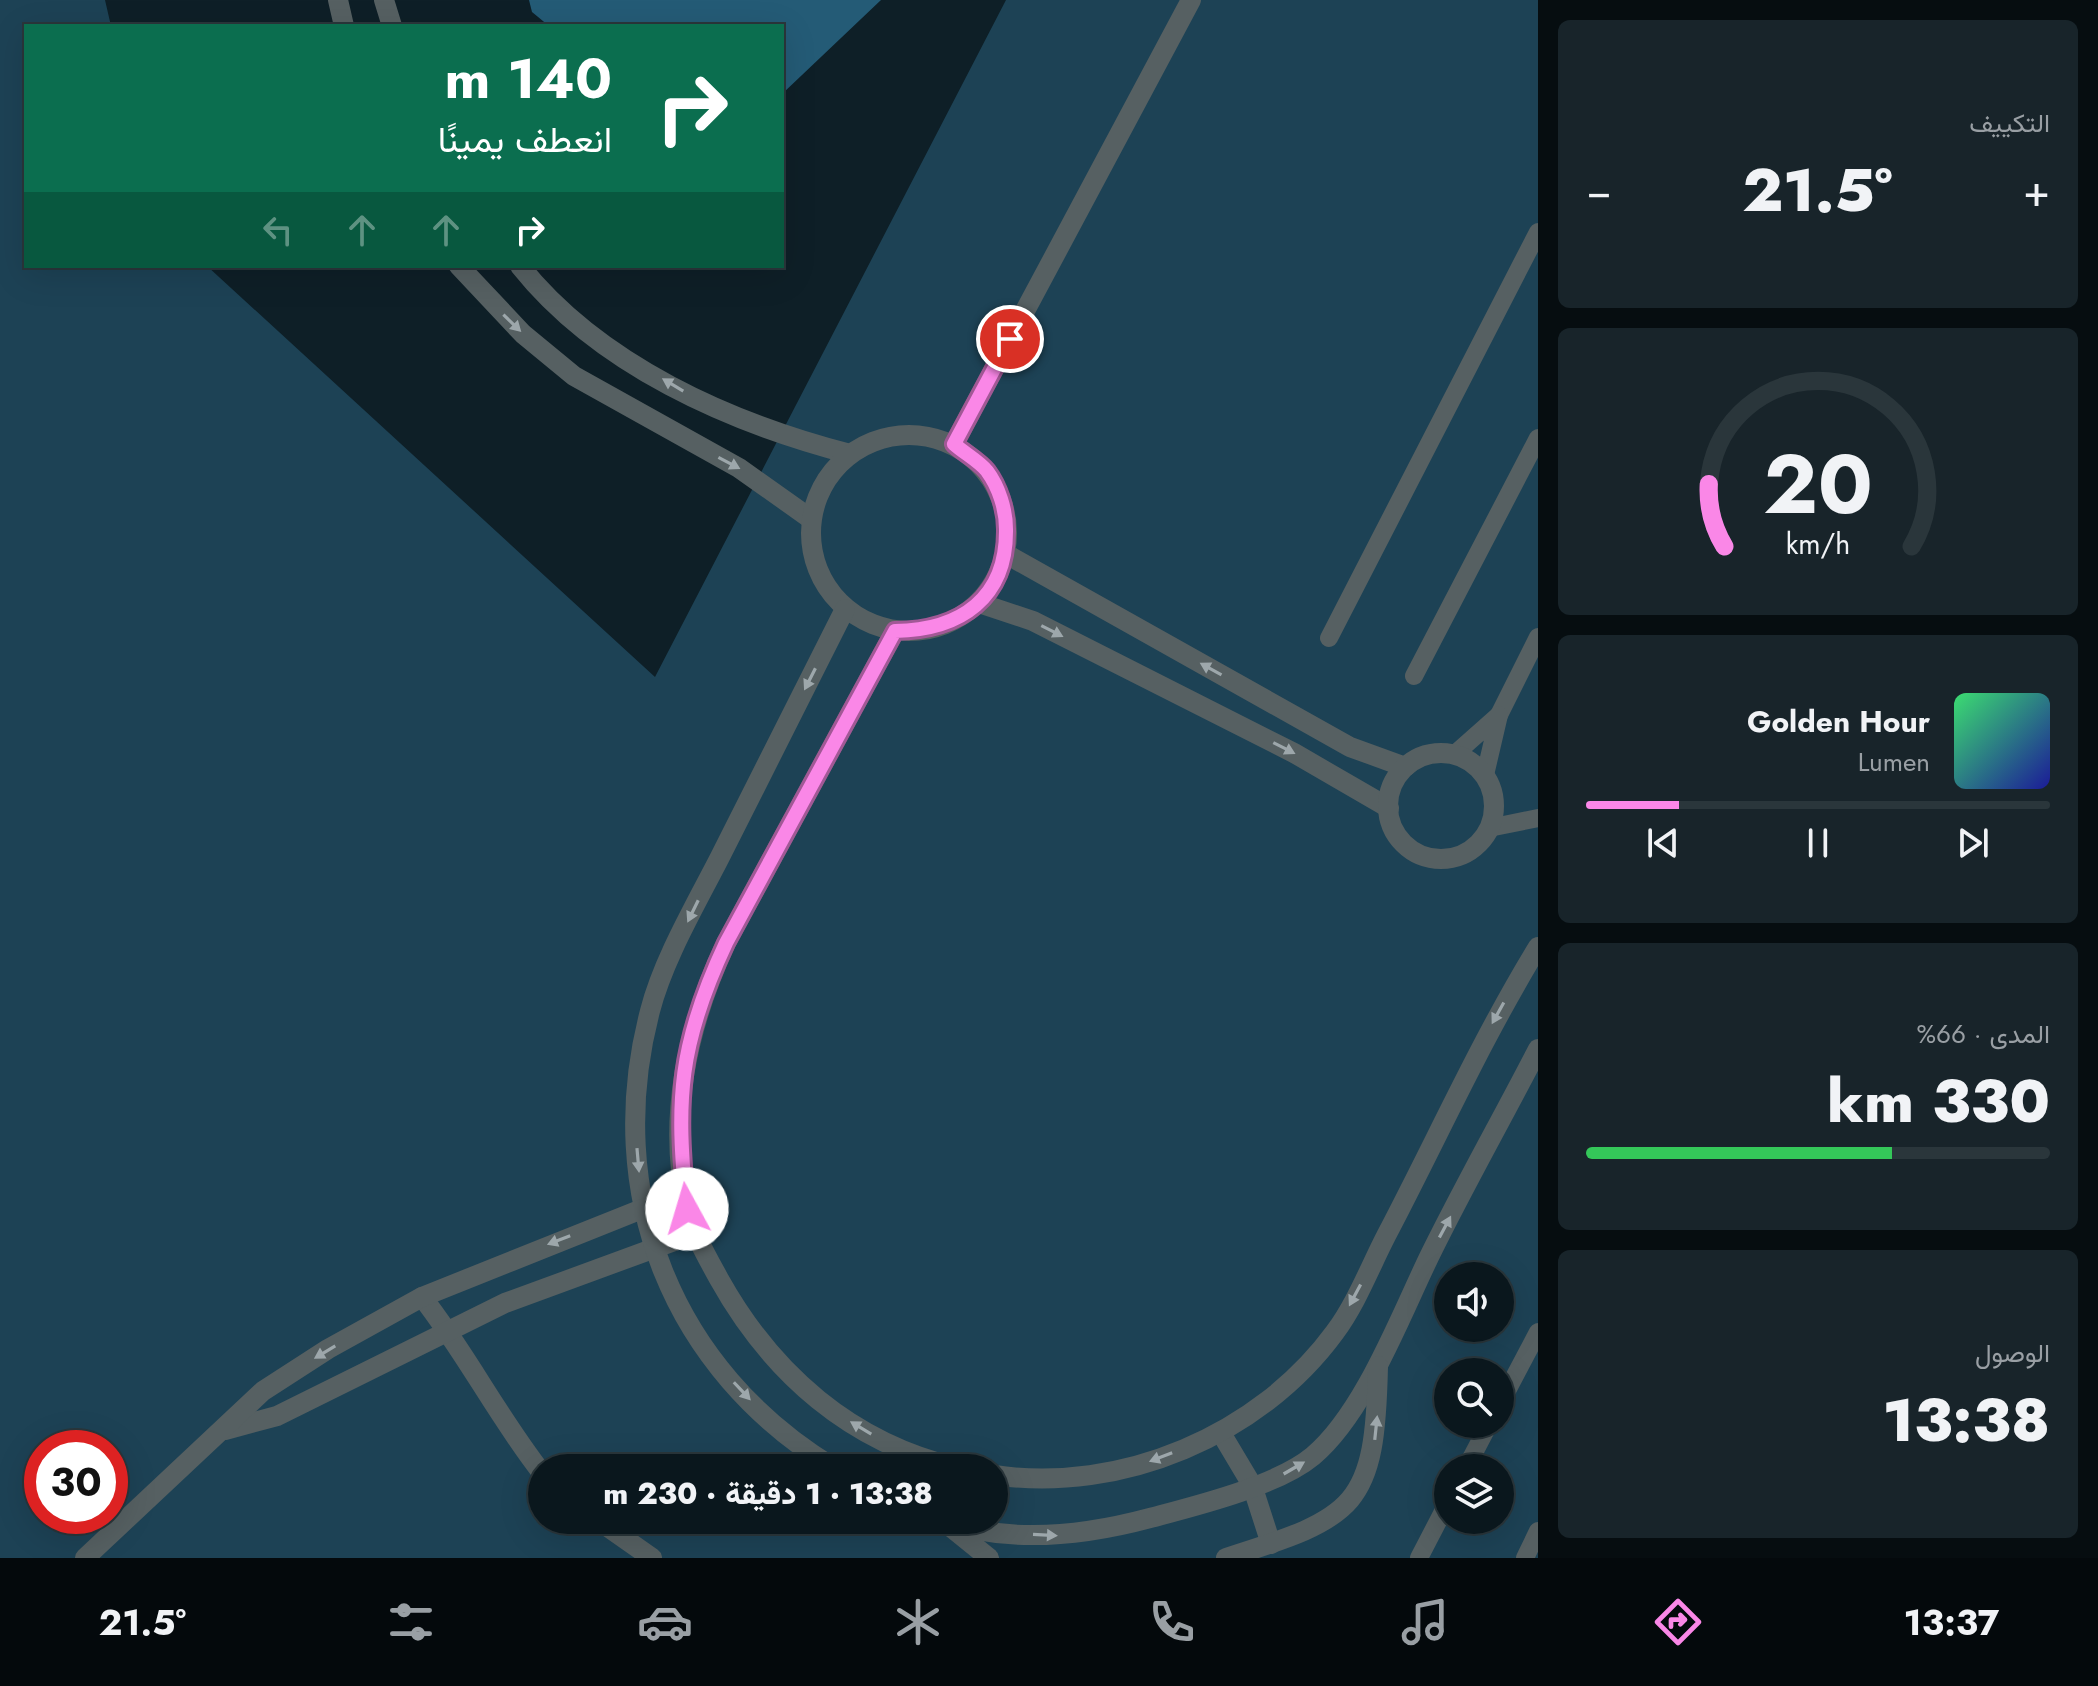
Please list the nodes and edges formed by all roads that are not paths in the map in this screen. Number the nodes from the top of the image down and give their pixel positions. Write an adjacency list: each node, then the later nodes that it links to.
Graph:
1 (338, 0): 4 (street)
2 (384, 0): 5 (street)
3 (1191, 0): 10 (street)
4 (344, 24)
5 (391, 24)
6 (1538, 232): 18 (lane)
7 (461, 268): 12 (street, one-way to 12)
8 (522, 268): 11 (street, one-way to 8)
9 (1538, 438): 19 (lane)
10 (954, 444): 11 (street); 13 (street)
11 (850, 454): 12 (street)
12 (811, 519): 15 (street)
13 (1006, 554): 14 (street); 22 (street, one-way to 13)
14 (979, 603): 16 (street); 24 (street, one-way to 24)
15 (845, 609): 16 (street); 30 (street, one-way to 30)
16 (895, 631): 29 (street)
17 (1538, 637): 20 (lane)
18 (1329, 638)
19 (1414, 676)
20 (1499, 715): 21 (lane); 23 (lane)
21 (1455, 754): 22 (street); 23 (street)
22 (1405, 767): 24 (street)
23 (1485, 775): 26 (street)
24 (1389, 808): 26 (street)
25 (1538, 818): 26 (lane)
26 (1489, 828)
27 (1538, 947): 39 (street, one-way to 39)
28 (1538, 1049): 36 (street, one-way to 28)
29 (686, 1198): 30 (street); 31 (street)
30 (642, 1209): 32 (street); 33 (street, one-way to 33)
31 (696, 1233): 32 (street); 41 (street, one-way to 31)
32 (653, 1249): 34 (street); 40 (street, one-way to 40)
33 (422, 1297): 34 (street); 38 (street, one-way to 38)
34 (450, 1332): 38 (street); 42 (street)
35 (1538, 1332): 37 (lane)
36 (1378, 1364): 44 (street, one-way to 36); 50 (street, one-way to 36)
37 (1514, 1377)
38 (225, 1430): 51 (street)
39 (1221, 1433): 43 (street, one-way to 43); 44 (street)
40 (815, 1454)
41 (913, 1454)
42 (528, 1456)
43 (1008, 1477)
44 (1252, 1485): 47 (street, one-way to 44); 50 (street)
45 (1434, 1529): 55 (lane)
46 (1538, 1531): 56 (lane)
47 (1008, 1532)
48 (618, 1534): 52 (street)
49 (959, 1534): 53 (street)
50 (1271, 1544): 54 (street)
51 (85, 1558)
52 (652, 1558)
53 (989, 1558)
54 (1226, 1558)
55 (1419, 1558)
56 (1525, 1558)

